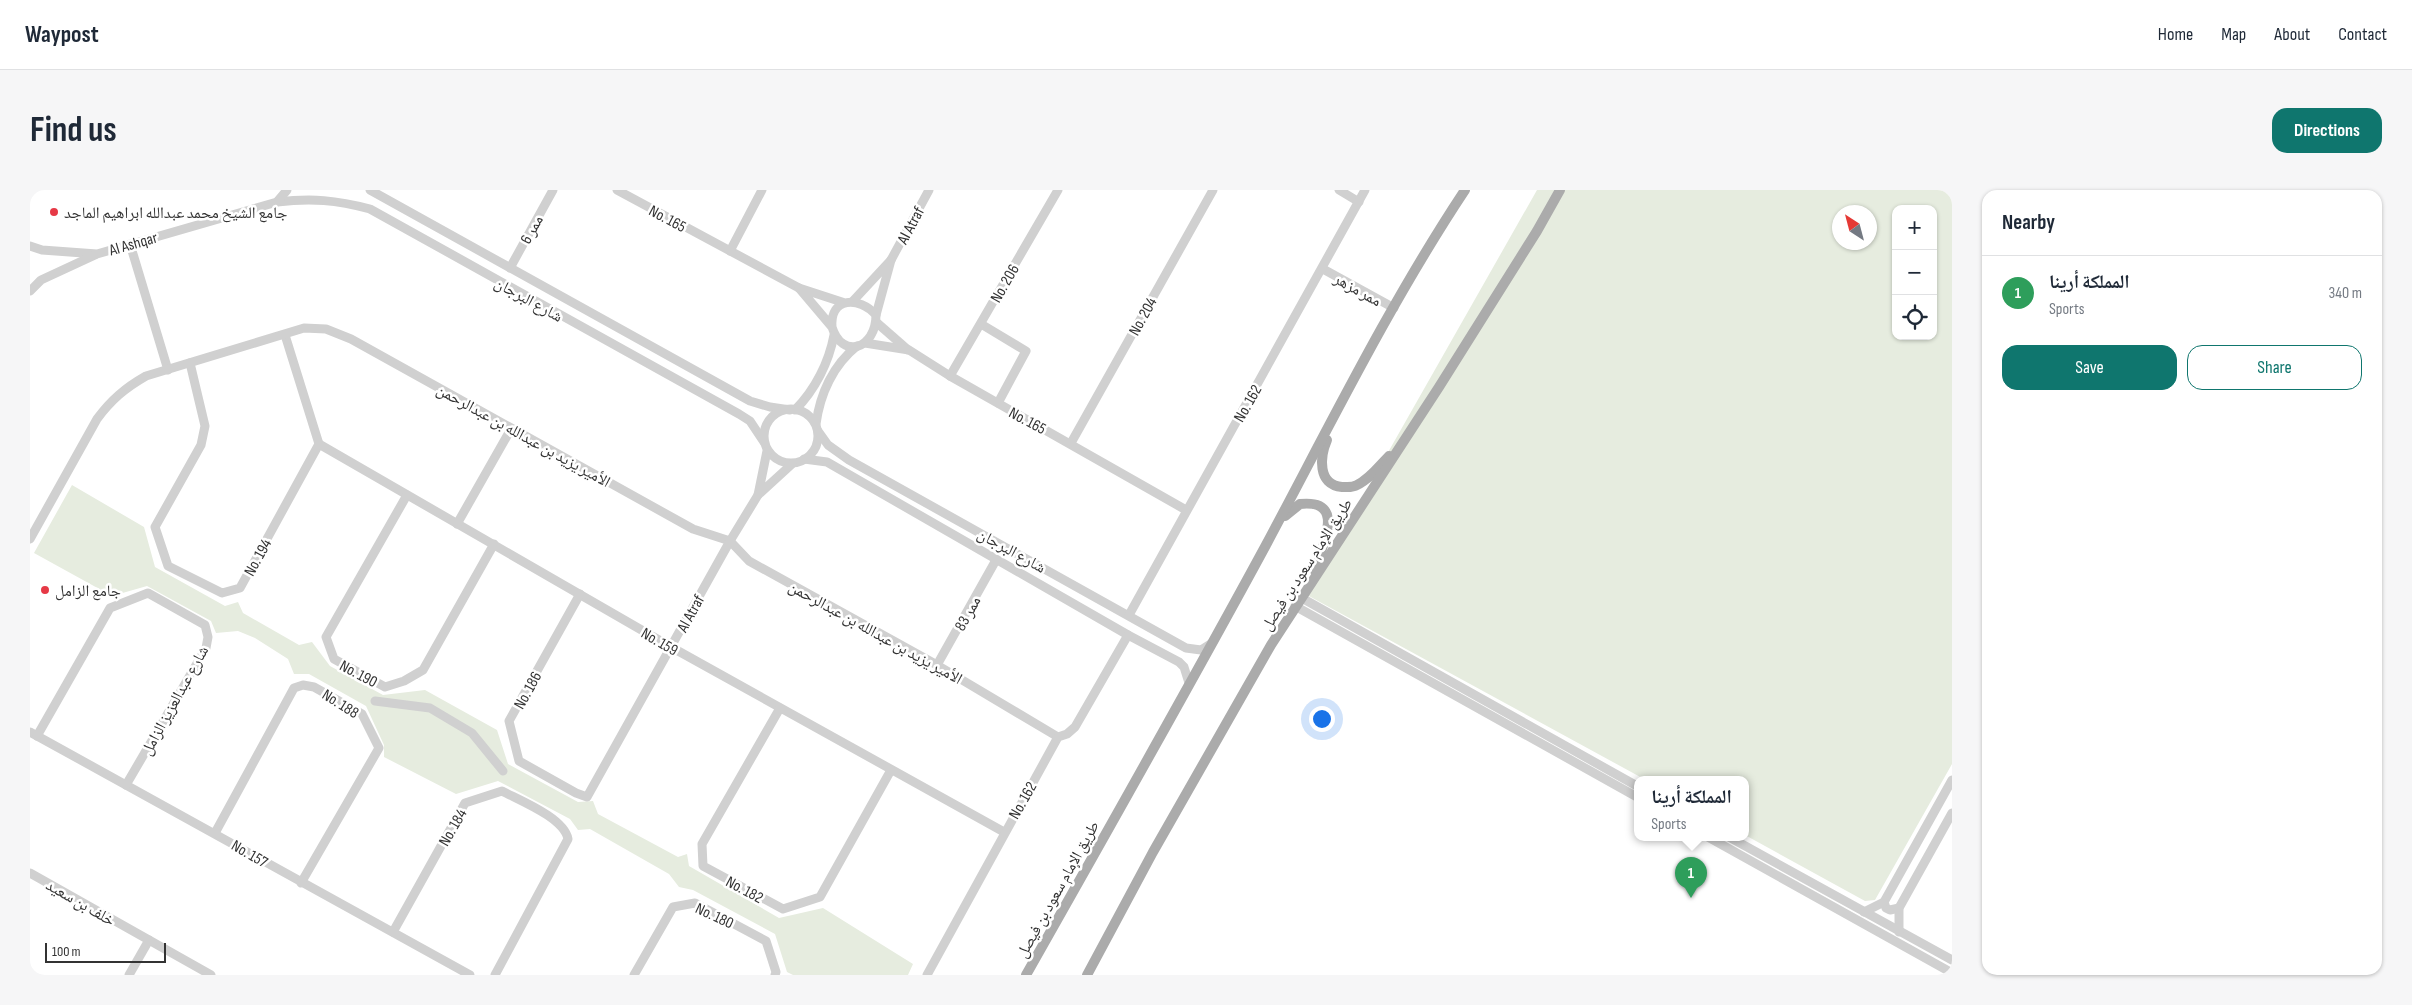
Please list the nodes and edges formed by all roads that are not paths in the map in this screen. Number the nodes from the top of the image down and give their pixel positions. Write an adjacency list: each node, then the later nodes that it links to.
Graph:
1 (287, 190): 13 (street)
2 (370, 190): 20 (street, شارع البرجان)
3 (553, 190): 20 (street, ممر 6)
4 (618, 190): 17 (street, No. 165)
5 (762, 190): 17 (street)
6 (928, 190): 19 (street, Al Atraf)
7 (1058, 190): 27 (street, No. 206)
8 (1214, 190): 41 (street, No. 204)
9 (1339, 190): 14 (street)
10 (1365, 190): 14 (street, No. 162)
11 (1465, 190): 25 (main road, طريق الإمام سعود بن فيصل)
12 (1560, 190): 40 (main road, طريق الإمام سعود بن فيصل)
13 (277, 202): 15 (street, Al Ashqar); 43 (street, شارع البرجان)
14 (1359, 202): 21 (street, No. 162)
15 (130, 244): 18 (street, Al Ashqar); 33 (street)
16 (30, 246): 18 (street, Al Ashqar)
17 (730, 251): 22 (street, No. 165)
18 (97, 254): 23 (street)
19 (891, 260): 24 (street, Al Atraf); 26 (street, Al Atraf)
20 (510, 268): 37 (street, شارع البرجان)
21 (1323, 269): 25 (street, ممر مزهر); 48 (street, No. 162)
22 (799, 288): 24 (street); 28 (street)
23 (30, 291)
24 (849, 302): 26 (street); 28 (street)
25 (1394, 308): 35 (main road, طريق الإمام سعود بن فيصل)
26 (876, 319): 30 (street); 31 (street)
27 (981, 324): 34 (street, No. 206); 36 (street)
28 (833, 331): 30 (street); 37 (street)
29 (285, 335): 32 (street, الأمير يزيد بن عبدالله بن عبدالرحمن); 39 (street, الأمير يزيد بن عبدالله بن عبدالرحمن); 42 (street)
30 (861, 344): 31 (street, No. 165); 38 (street)
31 (909, 350): 34 (street, No. 165)
32 (190, 363): 33 (street, الأمير يزيد بن عبدالله بن عبدالرحمن); 42 (street, No. 194)
33 (168, 370): 51 (street, الأمير يزيد بن عبدالله بن عبدالرحمن)
34 (950, 376): 36 (street, No. 165)
35 (1343, 399): 40 (main road); 50 (main road, طريق الإمام سعود بن فيصل)
36 (998, 403): 41 (street, No. 165)
37 (792, 410): 38 (street, شارع البرجان); 43 (street)
38 (817, 428): 44 (street); 58 (street, شارع البرجان)
39 (511, 429): 49 (street); 52 (street, الأمير يزيد بن عبدالله بن عبدالرحمن)
40 (1405, 440): 55 (main road, طريق الإمام سعود بن فيصل)
41 (1071, 443): 48 (street, No. 165)
42 (319, 444): 46 (street, No. 159)
43 (765, 446): 45 (street, شارع البرجان); 47 (street)
44 (804, 459): 45 (street); 54 (street, شارع البرجان)
45 (792, 464): 47 (street)
46 (407, 495): 49 (street, No. 159); 53 (street, No. 190)
47 (758, 495): 52 (street, Al Atraf)
48 (1186, 510): 58 (street, No. 162)
49 (457, 524): 53 (street, No. 159)
50 (1276, 526): 55 (main road); 60 (main road, طريق الإمام سعود بن فيصل)
51 (30, 539)
52 (730, 541): 61 (street, Al Atraf); 62 (street, الأمير يزيد بن عبدالله بن عبدالرحمن)
53 (494, 544): 56 (street, No. 159)
54 (996, 560): 59 (street, شارع البرجان); 62 (street, ممر 83)
55 (1313, 578): 57 (main road, طريق الإمام سعود بن فيصل)
56 (580, 594): 61 (street, No. 159); 71 (street, No. 186)
57 (1298, 601): 72 (street); 74 (street); 99 (main road, طريق الإمام سعود بن فيصل)
58 (1130, 615): 60 (street, شارع البرجان)
59 (1128, 635): 63 (street, شارع البرجان); 67 (street, No. 162)
60 (1212, 643): 63 (main road, طريق الإمام سعود بن فيصل)
61 (671, 647): 65 (street, No. 159); 71 (street, Al Atraf)
62 (938, 665): 67 (street, الأمير يزيد بن عبدالله بن عبدالرحمن)
63 (1189, 683): 98 (main road, طريق الإمام سعود بن فيصل)
64 (375, 701): 69 (street)
65 (780, 708): 68 (street, No. 159); 68 (street, No. 182)
66 (33, 734): 73 (street, No. 157); 73 (street, شارع عبدالعزيز الزامل)
67 (1058, 737): 76 (street, No. 162)
68 (890, 770): 76 (street, No. 159)
69 (503, 771)
70 (1952, 780): 82 (street)
71 (594, 784)
72 (1634, 784)
73 (126, 785): 77 (street, No. 157)
74 (1634, 795)
75 (1952, 812): 83 (street)
76 (1004, 832): 97 (street, No. 162)
77 (215, 833): 81 (street, No. 157); 81 (street, No. 188)
78 (1715, 841): 88 (street)
79 (1736, 841): 84 (street)
80 (30, 873): 87 (street, خلف بن سعيد)
81 (301, 883): 86 (street, No. 157)
82 (1884, 902): 83 (street); 84 (street)
83 (1899, 908): 85 (street)
84 (1864, 912): 85 (street)
85 (1898, 930): 88 (street); 89 (street)
86 (393, 932): 93 (street, No. 157); 94 (street, No. 184)
87 (149, 940): 91 (street); 92 (street, خلف بن سعيد)
88 (1901, 945): 90 (street)
89 (1952, 960)
90 (1952, 973)
91 (129, 975)
92 (211, 975)
93 (470, 975)
94 (495, 975)
95 (634, 975): 96 (street, No. 180)
96 (775, 975)
97 (927, 975)
98 (1026, 975)
99 (1086, 975)

